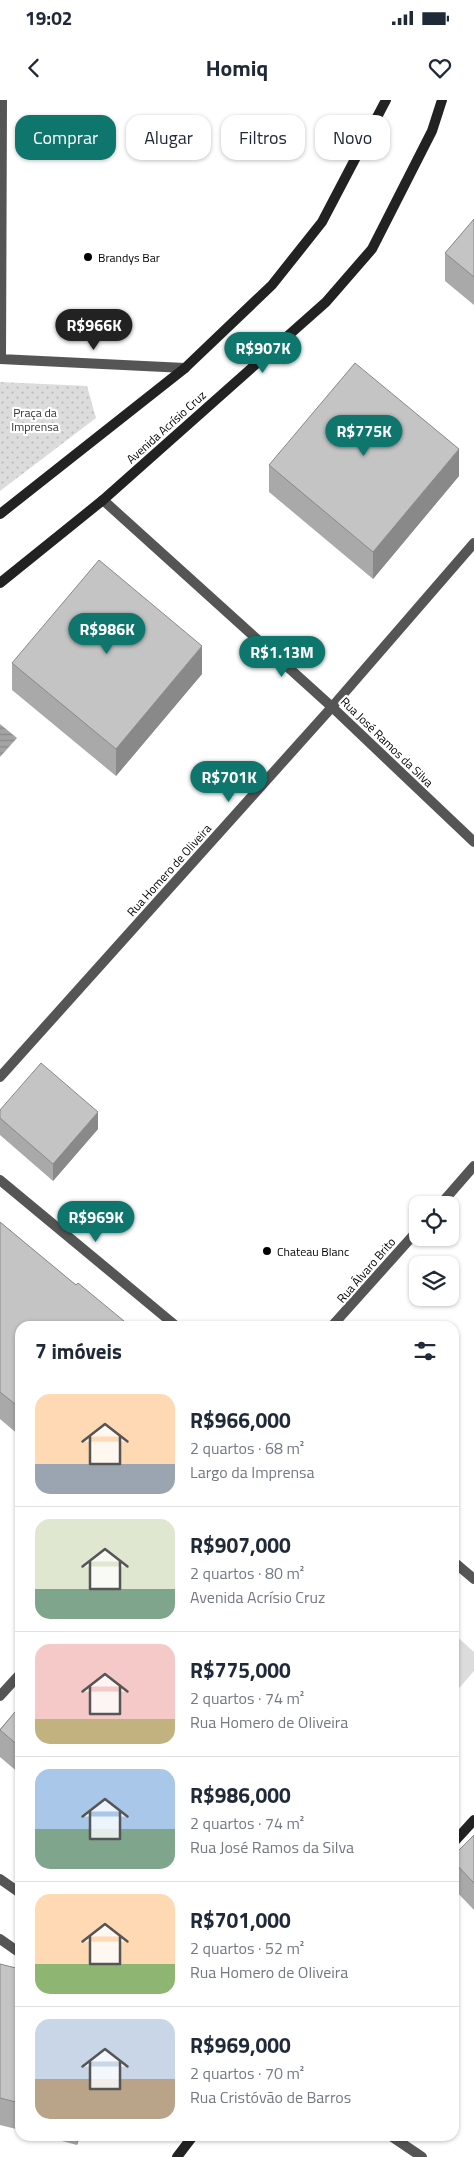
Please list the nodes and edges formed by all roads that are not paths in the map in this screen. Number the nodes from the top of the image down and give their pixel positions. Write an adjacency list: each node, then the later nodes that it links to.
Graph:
1 (2, 100): 4 (street)
2 (386, 100): 5 (street)
3 (442, 100): 6 (street, Avenida Acrísio Cruz)
4 (1, 359): 5 (street)
5 (185, 368): 7 (street)
6 (103, 500): 9 (street, Avenida Acrísio Cruz); 10 (street, Rua José Ramos da Silva)
7 (0, 514)
8 (474, 543): 10 (street, Rua Homero de Oliveira)
9 (0, 583)
10 (332, 707): 11 (street, Rua José Ramos da Silva); 12 (street, Rua Homero de Oliveira)
11 (474, 842)
12 (0, 1077)
13 (474, 1166): 15 (street)
14 (0, 1180): 17 (street)
15 (448, 1196)
16 (409, 1240): 18 (street, Rua Álvaro Brito)
17 (170, 1321)
18 (336, 1321)
19 (459, 1566): 20 (street)
20 (474, 1579)
21 (15, 1680): 22 (street)
22 (0, 1696)
23 (474, 1820): 24 (street)
24 (459, 1836)
25 (0, 1879): 26 (street)
26 (15, 1890)
27 (0, 1939): 28 (street)
28 (15, 1950)
29 (189, 2141): 31 (street)
30 (398, 2141): 32 (street)
31 (177, 2157)
32 (422, 2157)

